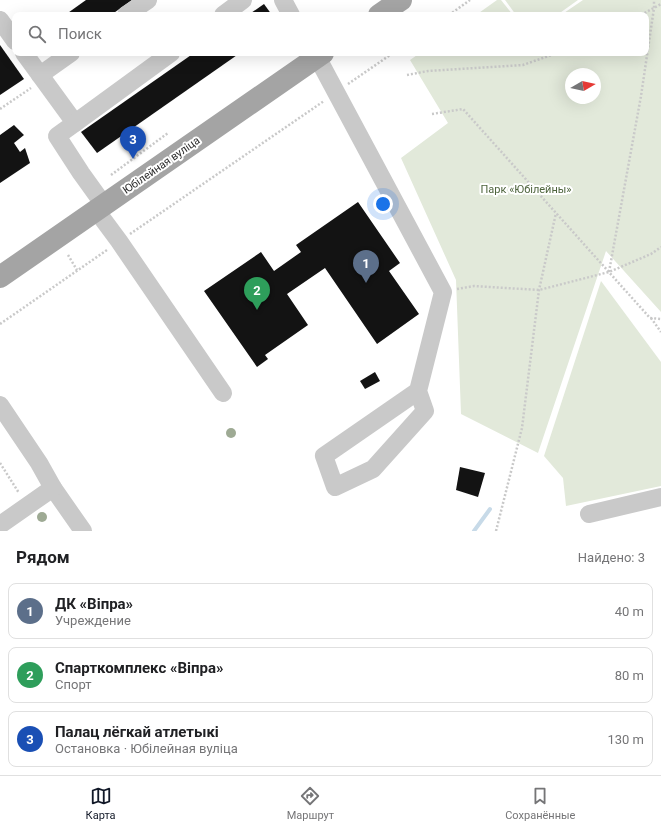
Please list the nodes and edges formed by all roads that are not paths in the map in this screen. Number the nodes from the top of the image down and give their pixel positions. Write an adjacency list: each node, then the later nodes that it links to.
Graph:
1 (148, 0): 5 (lane)
2 (243, 0): 6 (lane)
3 (283, 0): 7 (lane)
4 (401, 0): 8 (main road)
5 (130, 12)
6 (227, 12)
7 (289, 12)
8 (383, 12)
9 (0, 20): 10 (lane)
10 (12, 37)
11 (26, 56): 16 (lane)
12 (67, 56): 16 (lane)
13 (167, 56): 17 (lane)
14 (316, 56): 18 (main road, Юбілейная вуліца)
15 (320, 56): 20 (lane)
16 (42, 77): 17 (lane)
17 (75, 123): 18 (lane)
18 (100, 208): 19 (main road, Юбілейная вуліца); 21 (lane)
19 (0, 277)
20 (418, 391): 20 (lane)
21 (223, 393)
22 (0, 405): 23 (lane)
23 (53, 488): 26 (lane); 27 (lane)
24 (661, 497): 25 (lane)
25 (589, 514)
26 (0, 525)
27 (83, 531)

